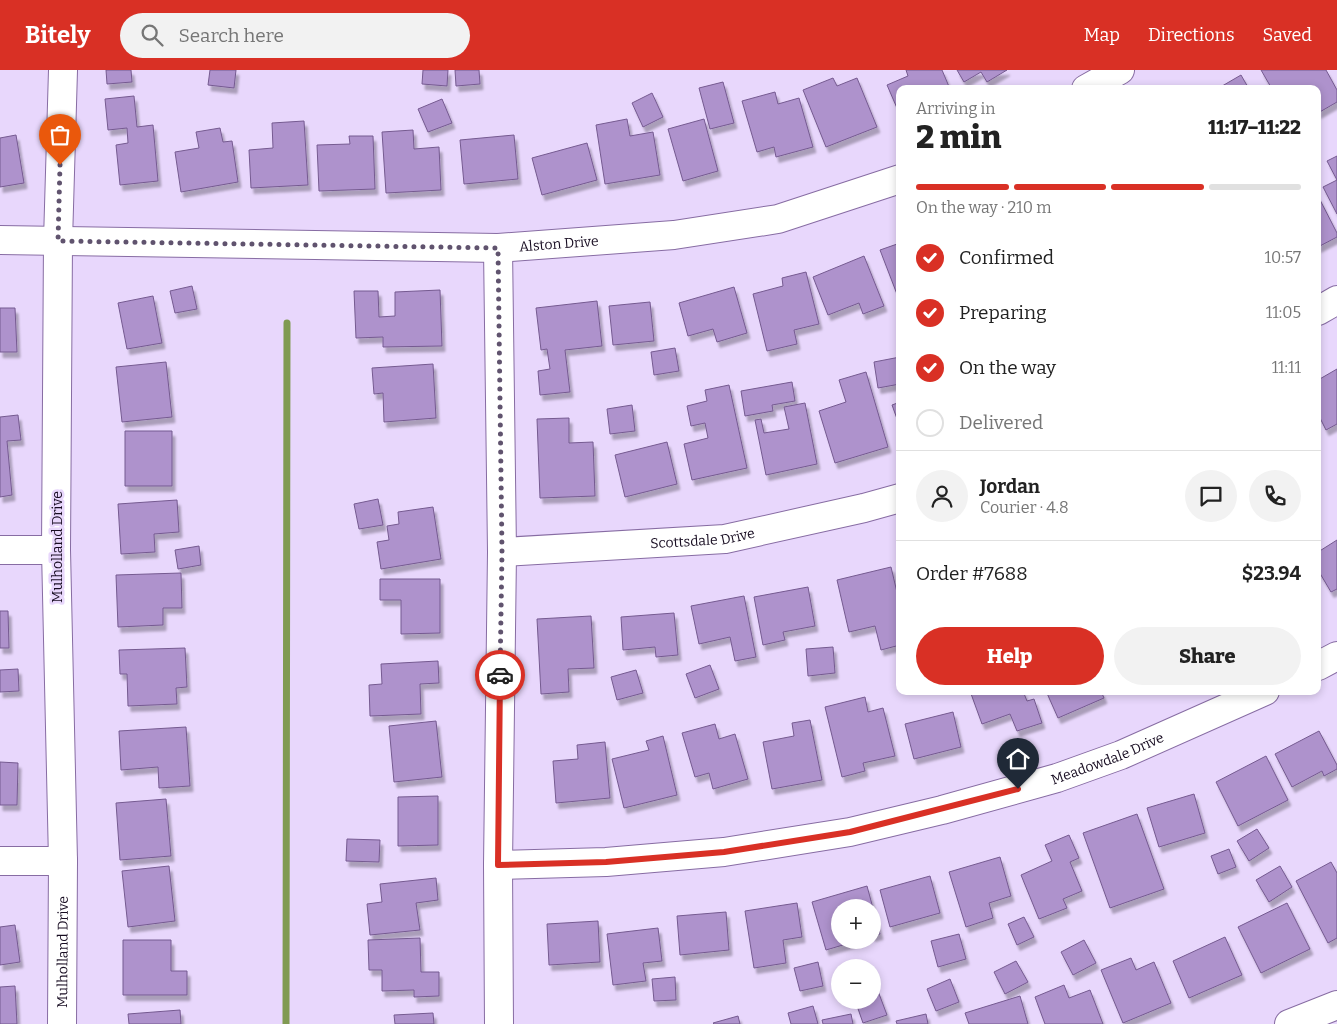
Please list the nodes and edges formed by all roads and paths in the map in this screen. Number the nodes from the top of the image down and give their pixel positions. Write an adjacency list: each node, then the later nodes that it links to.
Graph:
1 (64, 70): 6 (street, Mulholland Drive)
2 (1120, 70): 3 (street)
3 (1093, 85)
4 (896, 180): 7 (street, Alston Drive)
5 (0, 240): 6 (street, Alston Drive)
6 (58, 241): 7 (street, Alston Drive); 12 (street, Mulholland Drive)
7 (498, 248): 13 (street)
8 (1337, 300): 9 (street)
9 (1321, 309)
10 (896, 499): 13 (street, Scottsdale Drive)
11 (0, 550): 12 (street)
12 (56, 550): 18 (street, Mulholland Drive)
13 (502, 552): 19 (street)
14 (1337, 656): 15 (street)
15 (1321, 664)
16 (1257, 695): 19 (street, Meadowdale Drive)
17 (0, 861): 18 (street)
18 (63, 861): 21 (street, Mulholland Drive)
19 (498, 865): 22 (street)
20 (1337, 1005): 23 (street)
21 (62, 1024)
22 (499, 1024)
23 (1289, 1024)

